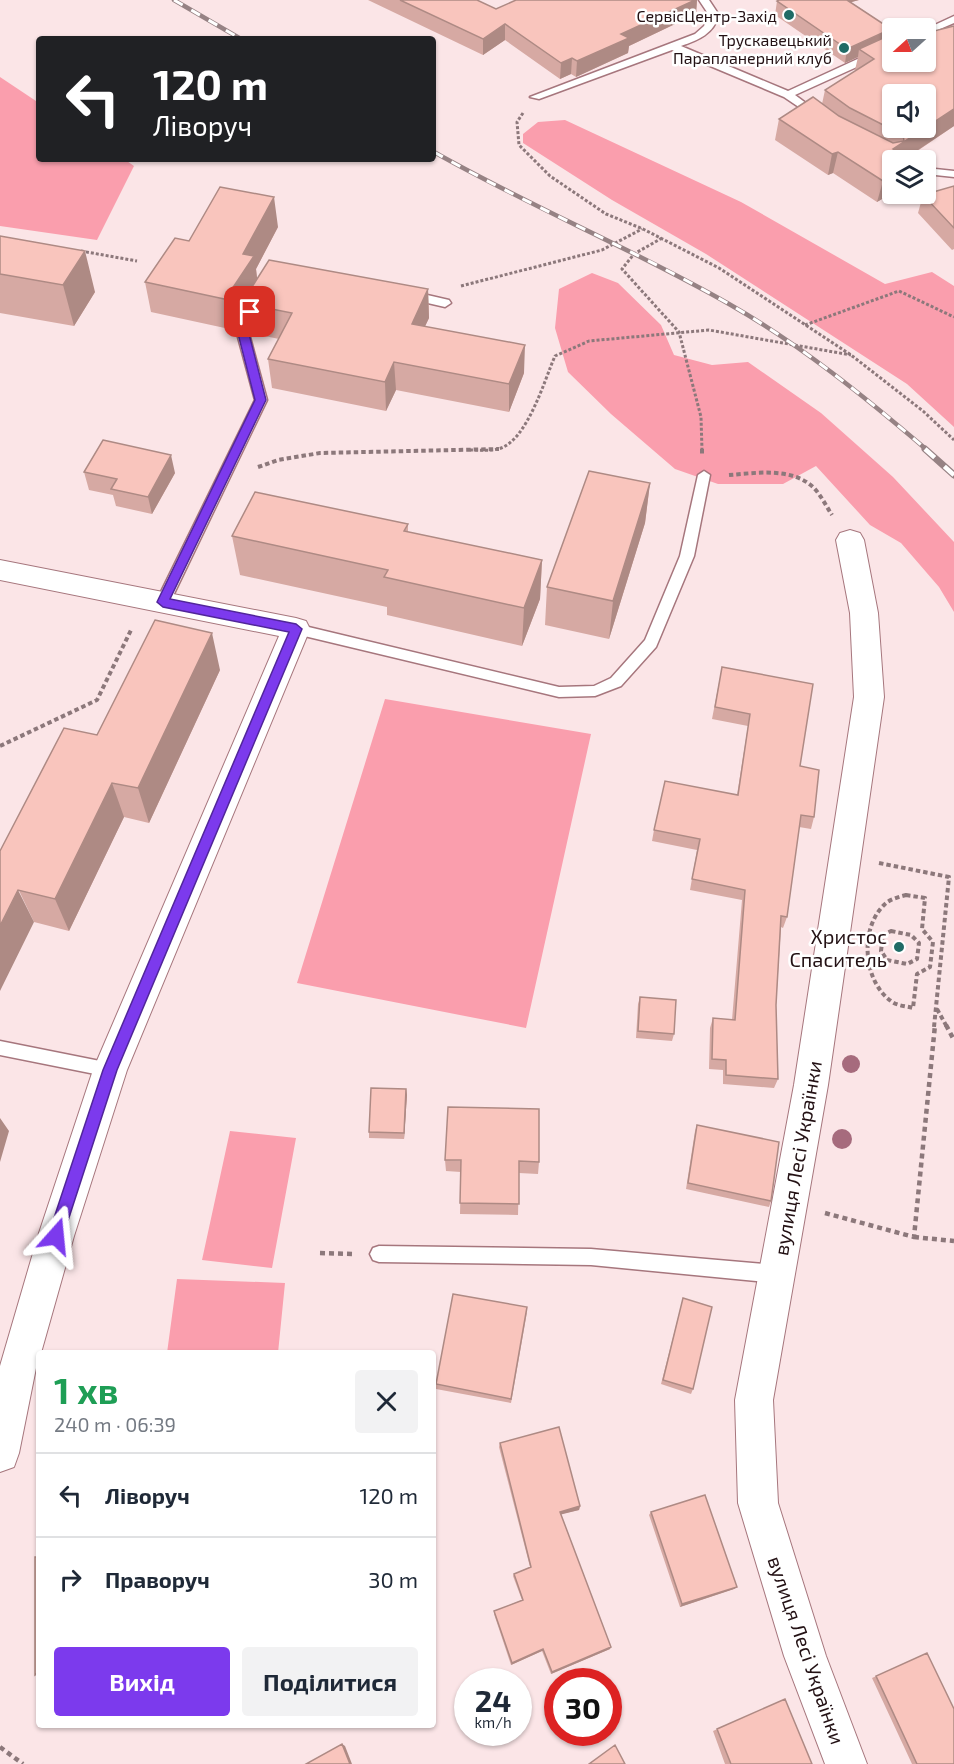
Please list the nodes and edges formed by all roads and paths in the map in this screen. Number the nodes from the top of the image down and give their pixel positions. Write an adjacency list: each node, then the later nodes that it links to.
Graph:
1 (704, 0): 4 (lane)
2 (954, 19): 3 (lane)
3 (936, 29)
4 (672, 46): 6 (lane); 7 (lane)
5 (882, 52): 6 (lane)
6 (788, 95): 8 (lane)
7 (535, 97): 11 (path)
8 (831, 127)
9 (936, 172): 10 (lane)
10 (954, 174)
11 (643, 228): 12 (path); 17 (path)
12 (662, 238): 20 (path); 21 (path)
13 (80, 251): 14 (path)
14 (136, 261)
15 (267, 285): 25 (lane)
16 (395, 292): 17 (lane)
17 (427, 299): 18 (lane)
18 (445, 303)
19 (954, 317): 20 (path)
20 (804, 325): 22 (path)
21 (679, 332): 22 (path); 24 (path); 25 (path)
22 (850, 355): 23 (path)
23 (954, 440)
24 (704, 475): 26 (path); 29 (lane)
25 (221, 481): 28 (lane)
26 (850, 540): 31 (street, вулиця Лесі Українки)
27 (0, 570): 28 (street)
28 (154, 601): 29 (street); 30 (path)
29 (296, 629): 39 (street)
30 (0, 746)
31 (845, 856): 36 (path); 40 (street, вулиця Лесі Українки)
32 (871, 928): 35 (path)
33 (864, 939): 34 (path)
34 (882, 943): 34 (path)
35 (866, 954)
36 (936, 1007): 37 (path); 41 (path)
37 (954, 1040)
38 (0, 1048): 39 (lane)
39 (110, 1070): 45 (street)
40 (789, 1204): 41 (path); 44 (street, вулиця Лесі Українки)
41 (914, 1237): 42 (path)
42 (954, 1240)
43 (379, 1254): 44 (lane)
44 (776, 1274): 48 (street, вулиця Лесі Українки)
45 (0, 1453)
46 (0, 1747): 47 (path)
47 (23, 1764)
48 (846, 1764)

